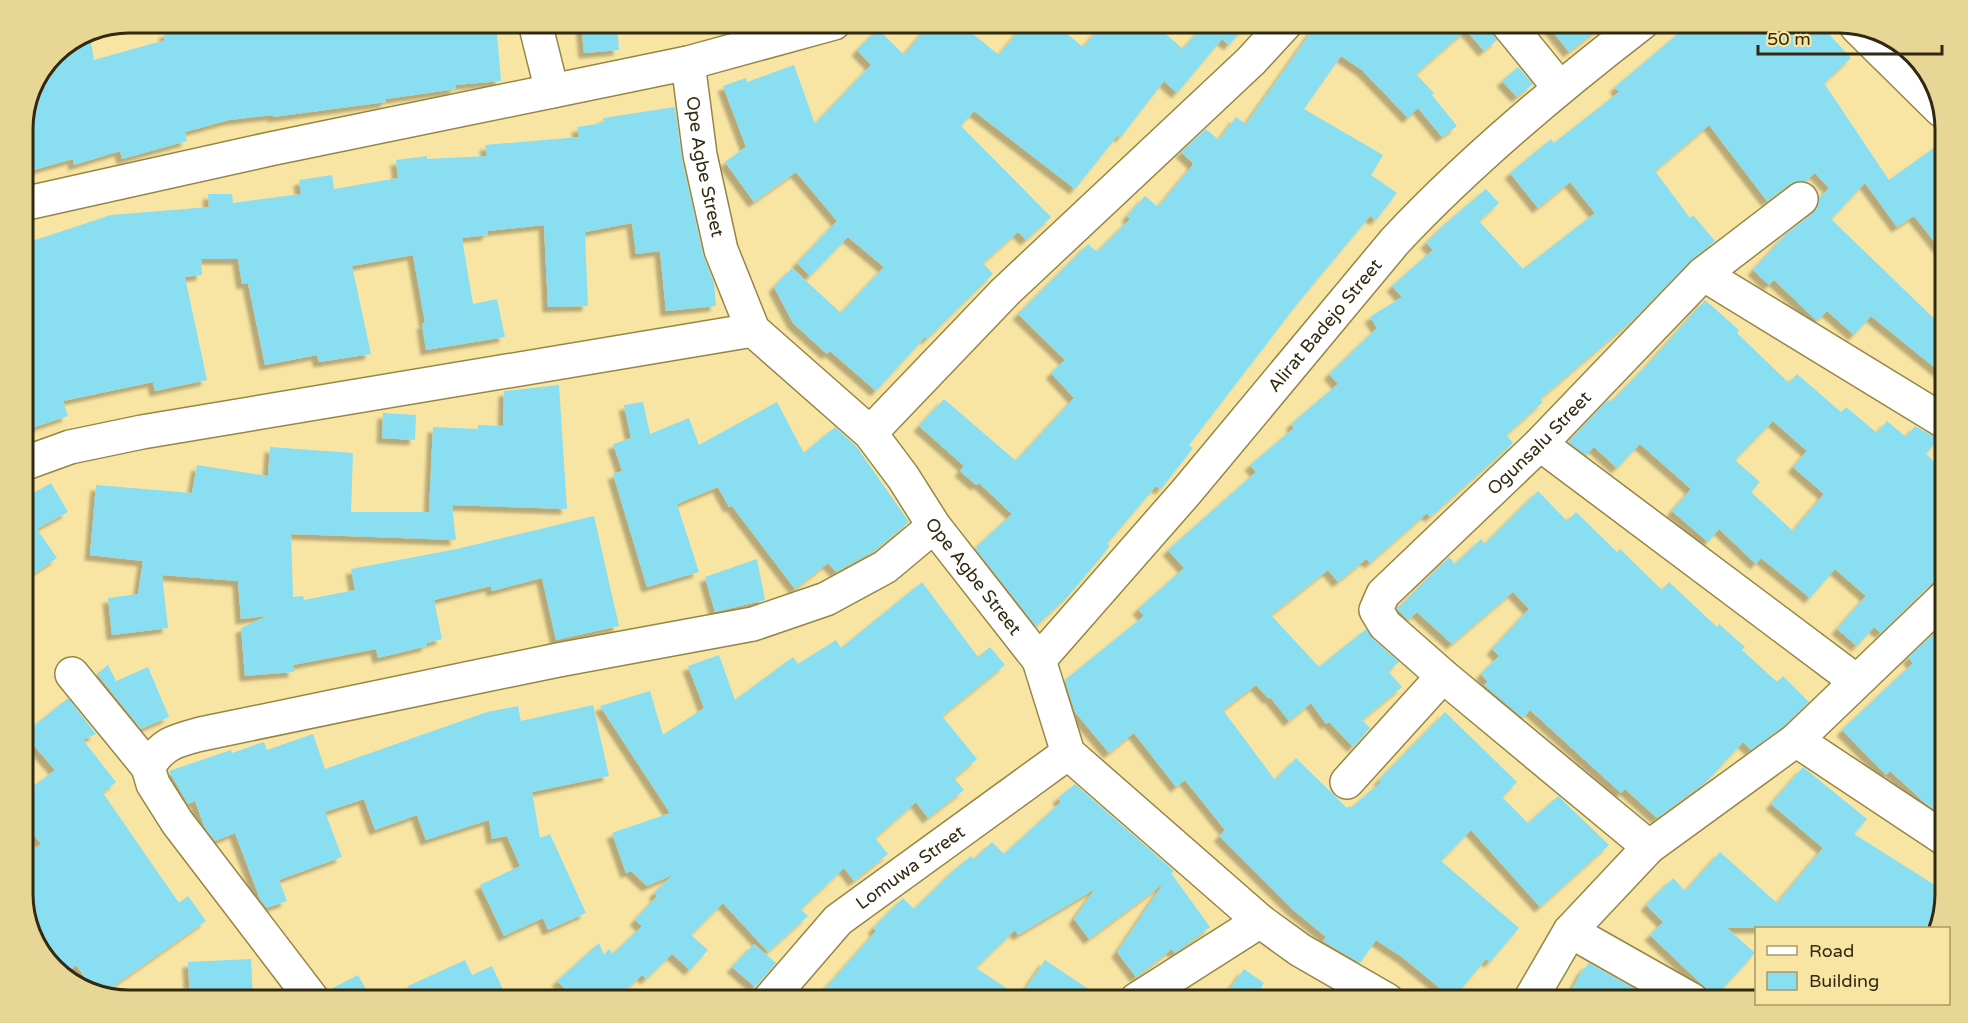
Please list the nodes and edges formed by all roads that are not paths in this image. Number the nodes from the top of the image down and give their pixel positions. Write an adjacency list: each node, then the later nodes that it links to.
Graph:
1 (538, 33): 9 (street)
2 (795, 33): 7 (street)
3 (1276, 33): 16 (street)
4 (1516, 33): 8 (street)
5 (1628, 33): 8 (street, Alirat Badejo Street)
6 (1867, 37): 10 (street)
7 (688, 63): 9 (street); 14 (street, Ope Agbe Street)
8 (1559, 87): 21 (street, Alirat Badejo Street)
9 (552, 91): 12 (street)
10 (1930, 100)
11 (1801, 199): 13 (street, Ogunsalu Street)
12 (33, 202)
13 (1703, 274): 15 (street); 17 (street, Ogunsalu Street)
14 (753, 330): 16 (street, Ope Agbe Street); 18 (street)
15 (1935, 416)
16 (870, 433): 19 (street, Ope Agbe Street)
17 (1540, 444): 23 (street, Ogunsalu Street); 24 (street)
18 (33, 460)
19 (934, 526): 21 (street, Ope Agbe Street); 27 (street)
20 (1935, 606): 24 (street)
21 (1039, 660): 26 (street, Ope Agbe Street)
22 (72, 674): 27 (street)
23 (1443, 676): 28 (street); 30 (street)
24 (1856, 681): 25 (street)
25 (1796, 740): 29 (street); 30 (street)
26 (1068, 753): 31 (street); 34 (street, Lomuwa Street)
27 (148, 767): 33 (street)
28 (1347, 782)
29 (1935, 832)
30 (1649, 847): 32 (street)
31 (1260, 921): 35 (street); 36 (street)
32 (1569, 931): 37 (street); 38 (street)
33 (305, 990)
34 (778, 990)
35 (1152, 990)
36 (1370, 990)
37 (1536, 990)
38 (1674, 990)

